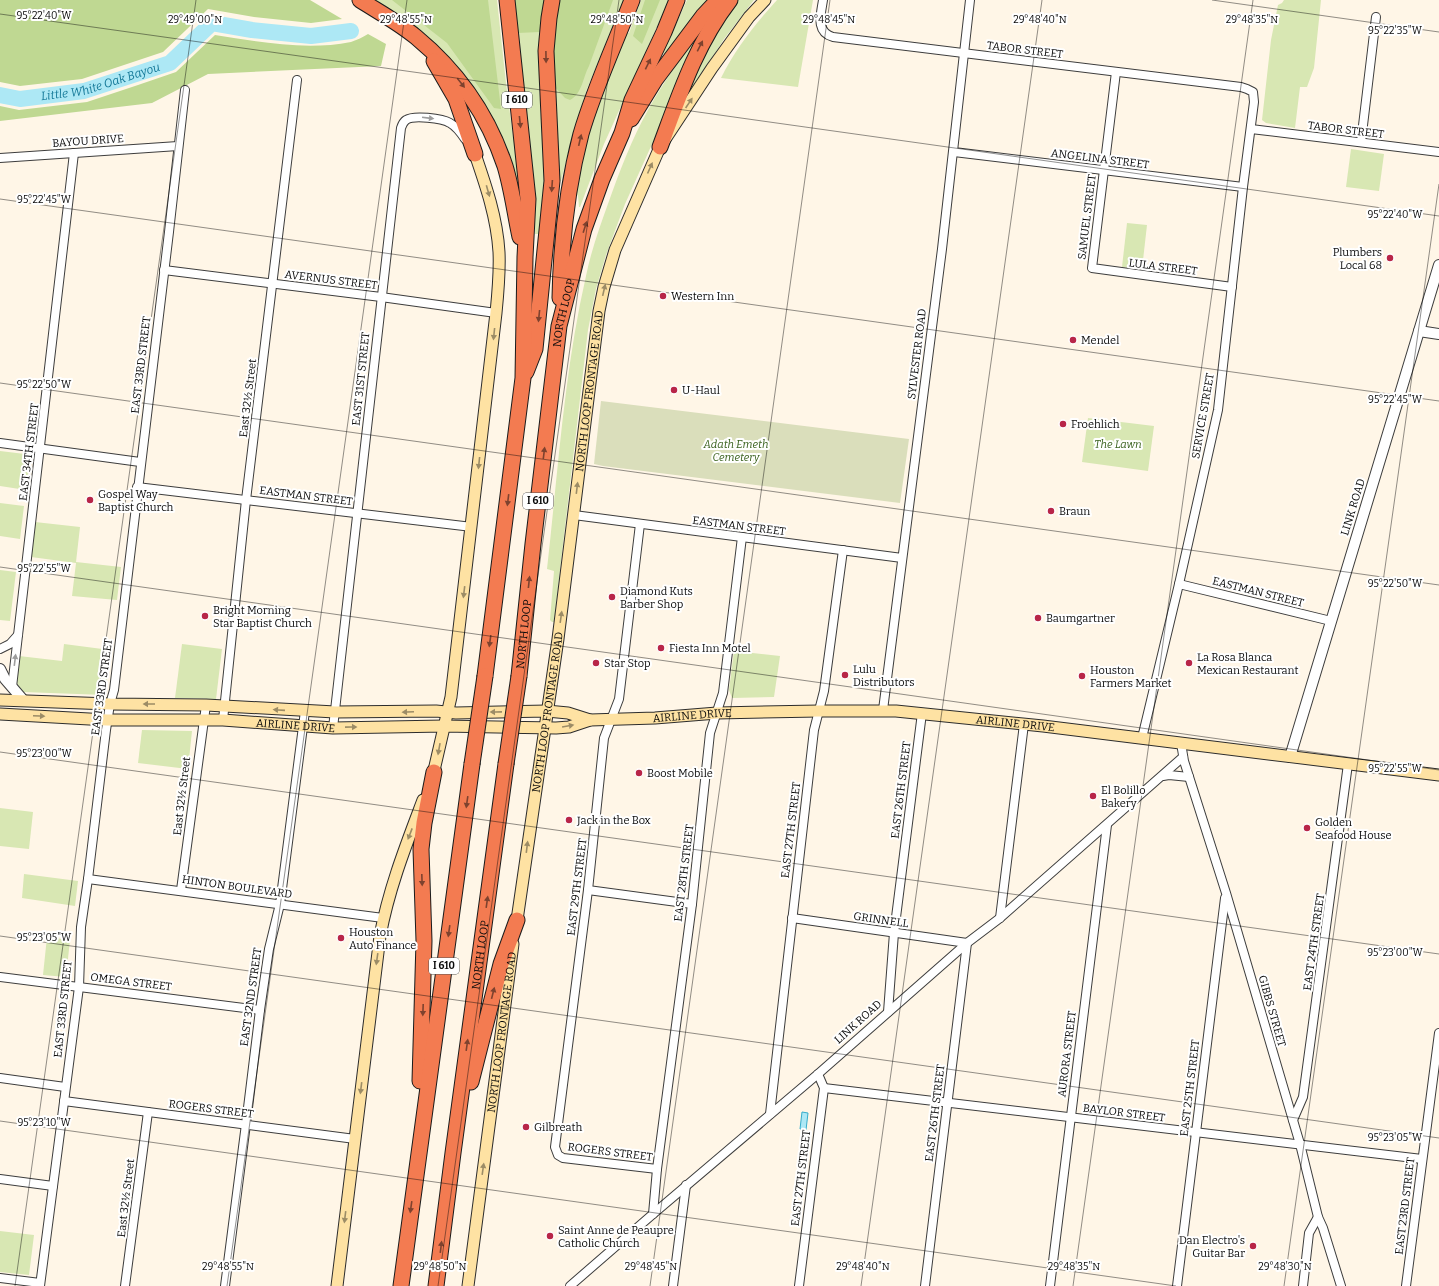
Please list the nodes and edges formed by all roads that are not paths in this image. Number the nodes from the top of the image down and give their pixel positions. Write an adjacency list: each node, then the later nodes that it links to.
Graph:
1 (360, 0): 12 (highway)
2 (507, 0): 30 (highway, I 610, one-way to 30)
3 (552, 0): 41 (highway, one-way to 41)
4 (632, 0): 38 (highway, one-way to 4)
5 (677, 0): 19 (highway, NORTH LOOP / I 610, one-way to 5)
6 (718, 0): 19 (highway)
7 (730, 0): 22 (highway, one-way to 7)
8 (765, 0): 22 (main road, NORTH LOOP FRONTAGE ROAD, one-way to 8)
9 (970, 0): 13 (street, SYLVESTER ROAD)
10 (823, 1): 13 (street, TABOR STREET)
11 (1376, 17): 20 (street)
12 (425, 45): 26 (highway); 30 (highway, one-way to 30)
13 (964, 54): 14 (street, TABOR STREET); 23 (street, SYLVESTER ROAD)
14 (1116, 72): 17 (street, TABOR STREET); 28 (street, SAMUEL STREET)
15 (297, 80): 34 (street, East 32½ Street)
16 (185, 90): 21 (street, EAST 33RD STREET)
17 (1253, 92): 18 (street, SERVICE STREET)
18 (1251, 129): 20 (street, TABOR STREET); 29 (street, SERVICE STREET)
19 (622, 133): 38 (highway, NORTH LOOP / I 610, one-way to 19)
20 (1361, 142): 24 (street, TABOR STREET)
21 (178, 146): 25 (street, BAYOU DRIVE); 33 (street, EAST 33RD STREET)
22 (660, 147): 48 (main road, NORTH LOOP FRONTAGE ROAD, one-way to 22)
23 (954, 152): 28 (street, ANGELINA STREET); 53 (street, SYLVESTER ROAD)
24 (1439, 152)
25 (74, 153): 27 (street, BAYOU DRIVE); 43 (street, EAST 34TH STREET)
26 (475, 154): 36 (street, EAST 31ST STREET, one-way to 26); 37 (main road, one-way to 37)
27 (0, 158)
28 (1103, 170): 29 (street, ANGELINA STREET); 32 (street, SAMUEL STREET)
29 (1243, 188): 35 (street, SERVICE STREET)
30 (525, 257): 41 (highway, I 610)
31 (1439, 265): 39 (street, LINK ROAD)
32 (1092, 268): 35 (street, LULA STREET)
33 (164, 270): 34 (street, AVERNUS STREET); 44 (street, EAST 33RD STREET)
34 (272, 284): 36 (street, AVERNUS STREET); 46 (street, East 32½ Street)
35 (1232, 287): 54 (street, SERVICE STREET)
36 (381, 297): 37 (street, AVERNUS STREET); 47 (street, EAST 31ST STREET)
37 (496, 313): 50 (main road, one-way to 50)
38 (559, 326): 128 (highway, NORTH LOOP / I 610, one-way to 38, bridge)
39 (1419, 331): 40 (street); 55 (street, LINK ROAD)
40 (1439, 334)
41 (523, 378): 130 (highway, I 610, one-way to 130, bridge)
42 (0, 443): 43 (street)
43 (40, 448): 44 (street); 56 (street, EAST 34TH STREET)
44 (140, 462): 45 (street, EAST 33RD STREET)
45 (138, 487): 46 (street, EASTMAN STREET); 62 (street, EAST 33RD STREET)
46 (246, 500): 47 (street, EASTMAN STREET); 64 (street, East 32½ Street)
47 (357, 514): 50 (street, EASTMAN STREET); 69 (street, EAST 31ST STREET)
48 (574, 515): 49 (street, EASTMAN STREET); 66 (main road, NORTH LOOP FRONTAGE ROAD, one-way to 48)
49 (640, 524): 51 (street, EASTMAN STREET); 78 (street, EAST 29TH STREET)
50 (472, 527): 70 (main road, one-way to 70)
51 (742, 537): 52 (street, EASTMAN STREET); 71 (street, EAST 28TH STREET)
52 (843, 550): 53 (street, EASTMAN STREET); 67 (street, EAST 27TH STREET)
53 (902, 558): 65 (street, SYLVESTER ROAD)
54 (1180, 584): 55 (street, EASTMAN STREET); 84 (street, SERVICE STREET)
55 (1330, 621): 87 (street, LINK ROAD)
56 (18, 634): 57 (street); 59 (street, EAST 34TH STREET, one-way to 56)
57 (0, 649)
58 (0, 669): 59 (street)
59 (12, 687): 61 (street)
60 (0, 700): 61 (main road, AIRLINE DRIVE)
61 (24, 701): 62 (main road, AIRLINE DRIVE)
62 (110, 704): 63 (main road, AIRLINE DRIVE, one-way to 62); 75 (street, EAST 33RD STREET)
63 (206, 705): 64 (main road, AIRLINE DRIVE); 74 (street, East 32½ Street)
64 (224, 706): 68 (main road, AIRLINE DRIVE, one-way to 64); 76 (street, East 32½ Street)
65 (883, 710): 67 (main road, AIRLINE DRIVE); 72 (main road, AIRLINE DRIVE)
66 (547, 711): 70 (main road, AIRLINE DRIVE, one-way to 70); 77 (main road, AIRLINE DRIVE); 83 (main road, NORTH LOOP FRONTAGE ROAD)
67 (819, 711): 71 (main road, AIRLINE DRIVE); 101 (street, EAST 27TH STREET)
68 (305, 712): 69 (main road, AIRLINE DRIVE); 80 (street, EAST 32ND STREET)
69 (335, 712): 70 (main road, AIRLINE DRIVE, one-way to 69); 82 (street, EAST 31ST STREET)
70 (447, 712): 81 (main road)
71 (717, 713): 78 (main road, AIRLINE DRIVE); 99 (street, EAST 28TH STREET)
72 (922, 713): 79 (main road, AIRLINE DRIVE); 104 (street, EAST 26TH STREET)
73 (0, 714): 75 (main road, AIRLINE DRIVE, one-way to 75)
74 (203, 719): 75 (main road, AIRLINE DRIVE); 76 (main road, AIRLINE DRIVE); 95 (street, East 32½ Street)
75 (107, 720): 94 (street, EAST 33RD STREET)
76 (223, 720): 80 (main road, AIRLINE DRIVE)
77 (590, 720): 78 (main road, AIRLINE DRIVE); 83 (main road, AIRLINE DRIVE, one-way to 77)
78 (611, 720): 96 (street, EAST 29TH STREET)
79 (1024, 724): 84 (main road, AIRLINE DRIVE); 102 (street)
80 (302, 726): 82 (main road, AIRLINE DRIVE); 98 (street, EAST 32ND STREET)
81 (444, 726): 82 (main road, AIRLINE DRIVE, one-way to 81); 83 (main road, AIRLINE DRIVE); 89 (main road, one-way to 89)
82 (333, 728)
83 (545, 728): 103 (main road, NORTH LOOP FRONTAGE ROAD, one-way to 83)
84 (1142, 738): 85 (main road, AIRLINE DRIVE)
85 (1181, 743): 86 (street, GIBBS STREET); 87 (main road, AIRLINE DRIVE)
86 (1183, 757): 91 (street, LINK ROAD); 92 (street, GIBBS STREET)
87 (1290, 757): 88 (main road, AIRLINE DRIVE)
88 (1348, 764): 90 (main road, AIRLINE DRIVE); 122 (street, EAST 24TH STREET)
89 (434, 772): 100 (main road, one-way to 100); 130 (highway, one-way to 130)
90 (1439, 775)
91 (1162, 777): 92 (street); 93 (street, LINK ROAD)
92 (1189, 777): 97 (street, GIBBS STREET)
93 (1107, 825): 102 (street, LINK ROAD); 121 (street, AURORA STREET)
94 (88, 879): 95 (street, HINTON BOULEVARD); 107 (street, EAST 33RD STREET)
95 (181, 890): 98 (street, HINTON BOULEVARD)
96 (588, 890): 99 (street); 125 (street, EAST 29TH STREET)
97 (1226, 893): 122 (street, GIBBS STREET); 124 (street, EAST 25TH STREET)
98 (280, 904): 100 (street, HINTON BOULEVARD); 108 (street, EAST 32ND STREET)
99 (692, 904): 131 (street, EAST 28TH STREET)
100 (383, 918): 126 (main road, one-way to 126)
101 (792, 918): 104 (street, GRINNELL); 120 (street, EAST 27TH STREET)
102 (1000, 918): 105 (street, LINK ROAD)
103 (517, 920): 128 (highway, one-way to 103); 144 (main road, NORTH LOOP FRONTAGE ROAD, one-way to 103)
104 (894, 933): 105 (street, GRINNELL); 109 (street, EAST 26TH STREET)
105 (967, 943): 109 (street, LINK ROAD); 116 (street, EAST 26TH STREET)
106 (0, 977): 107 (street, OMEGA STREET)
107 (79, 987): 108 (street, OMEGA STREET); 113 (street, EAST 33RD STREET)
108 (260, 1010): 123 (street, EAST 32ND STREET)
109 (888, 1012): 111 (street, LINK ROAD)
110 (1439, 1033): 117 (street, EAST 23RD STREET)
111 (818, 1074): 114 (street); 120 (street, LINK ROAD)
112 (0, 1078): 113 (street)
113 (65, 1087): 115 (street, EAST 33RD STREET)
114 (824, 1088): 116 (street, BAYLOR STREET); 147 (street, EAST 27TH STREET)
115 (64, 1102): 119 (street, ROGERS STREET); 134 (street, EAST 33RD STREET)
116 (948, 1103): 121 (street, BAYLOR STREET); 148 (street, EAST 26TH STREET)
117 (1430, 1103): 118 (street); 129 (street, EAST 23RD STREET)
118 (1439, 1104)
119 (148, 1112): 123 (street, ROGERS STREET); 139 (street, East 32½ Street)
120 (770, 1114): 133 (street, LINK ROAD)
121 (1071, 1117): 124 (street, BAYLOR STREET); 149 (street, AURORA STREET)
122 (1293, 1120): 127 (street, GIBBS STREET)
123 (246, 1124): 126 (street, ROGERS STREET); 140 (street, EAST 32ND STREET)
124 (1196, 1132): 127 (street, BAYLOR STREET); 150 (street, EAST 25TH STREET)
125 (556, 1135): 131 (street, ROGERS STREET)
126 (355, 1138): 141 (main road, one-way to 141)
127 (1300, 1144): 129 (street, BAYLOR STREET); 136 (street, GIBBS STREET)
128 (453, 1153): 143 (highway, NORTH LOOP / I 610, one-way to 128)
129 (1422, 1159): 153 (street, EAST 23RD STREET)
130 (416, 1169): 142 (highway, I 610, one-way to 142)
131 (657, 1170): 135 (street, EAST 28TH STREET)
132 (0, 1179): 134 (street)
133 (686, 1185): 135 (street, LINK ROAD); 146 (street)
134 (53, 1186): 138 (street, EAST 33RD STREET)
135 (653, 1214): 145 (street, LINK ROAD)
136 (1318, 1217): 151 (street); 152 (street, GIBBS STREET)
137 (0, 1278): 138 (street)
138 (40, 1284)
139 (125, 1286)
140 (225, 1286)
141 (337, 1286)
142 (401, 1286)
143 (436, 1286)
144 (468, 1286)
145 (570, 1286)
146 (673, 1286)
147 (799, 1286)
148 (925, 1286)
149 (1050, 1286)
150 (1177, 1286)
151 (1303, 1286)
152 (1340, 1286)
153 (1406, 1286)

